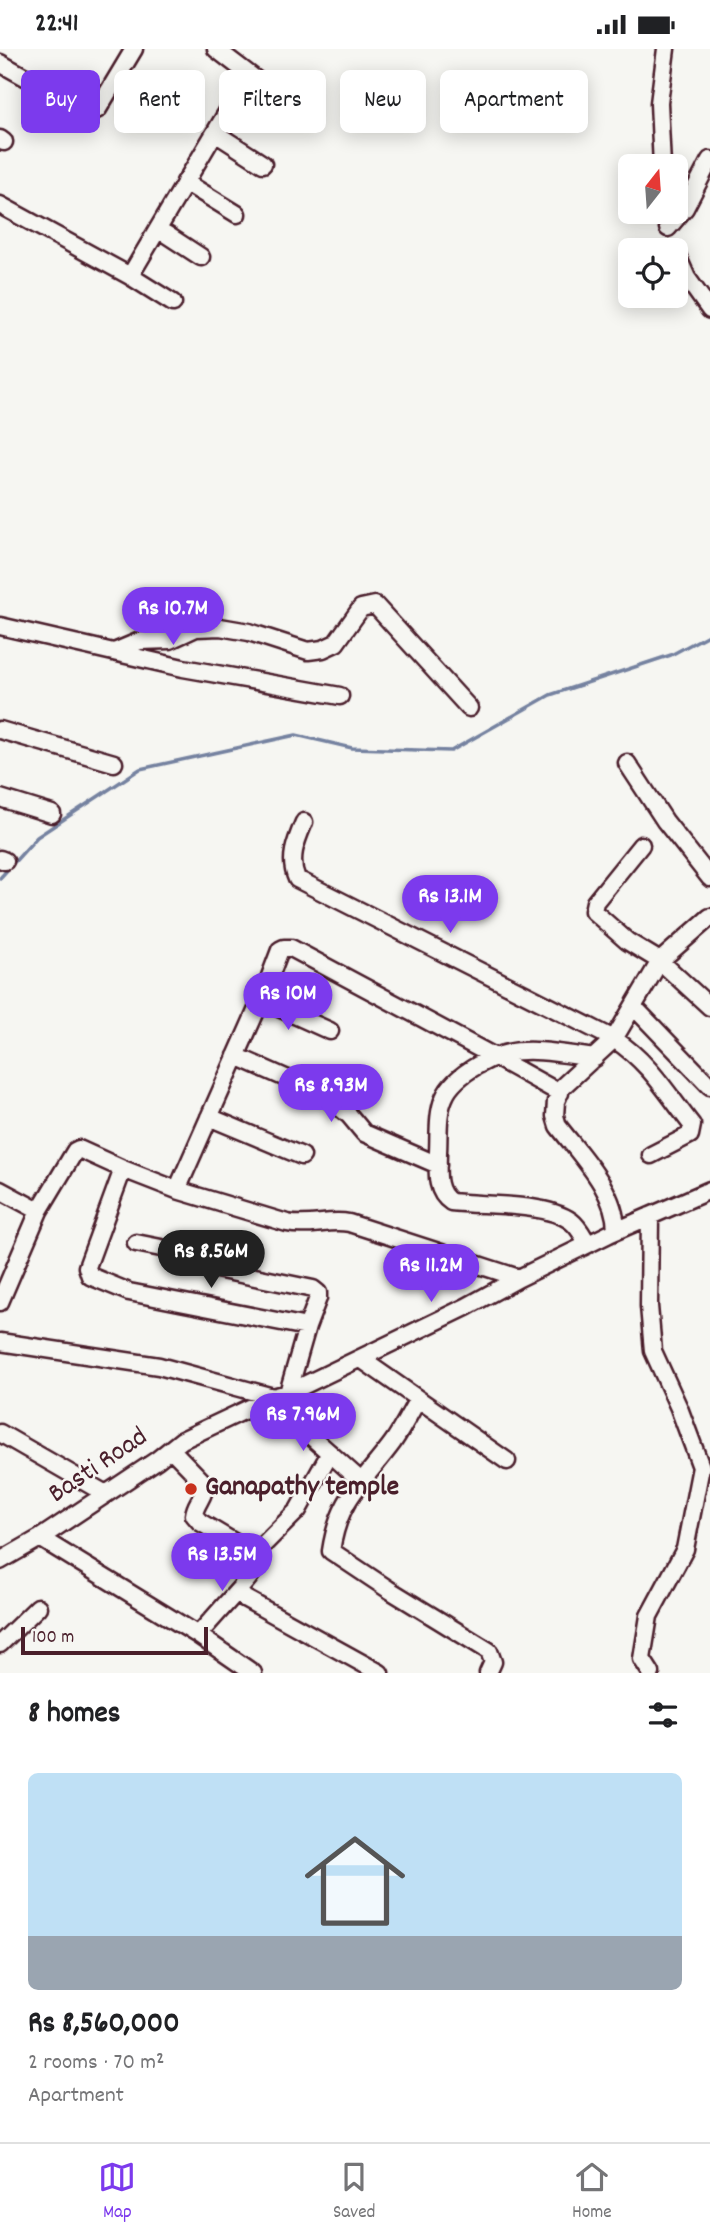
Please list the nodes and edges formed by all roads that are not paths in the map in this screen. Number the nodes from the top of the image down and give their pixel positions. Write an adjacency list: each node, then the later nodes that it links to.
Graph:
1 (134, 49): 4 (street)
2 (216, 49): 5 (street)
3 (666, 49): 8 (street)
4 (0, 63)
5 (243, 70)
6 (219, 126): 7 (street)
7 (215, 133): 10 (street); 11 (street)
8 (661, 154)
9 (710, 160): 12 (street)
10 (263, 164)
11 (186, 182): 14 (street); 15 (street)
12 (688, 202)
13 (0, 205): 17 (street)
14 (237, 214)
15 (158, 229): 16 (street); 17 (street)
16 (201, 257)
17 (130, 276): 19 (street)
18 (688, 279): 20 (street)
19 (173, 303)
20 (710, 310)
21 (0, 626): 22 (street)
22 (114, 652): 23 (street); 24 (street)
23 (340, 696)
24 (469, 708)
25 (0, 730): 26 (street)
26 (114, 763)
27 (627, 763): 32 (street)
28 (0, 798): 29 (street)
29 (52, 814)
30 (304, 822): 39 (street)
31 (640, 845): 34 (street)
32 (710, 878)
33 (710, 916): 34 (street)
34 (660, 961): 36 (street); 37 (street)
35 (261, 1000): 38 (street); 40 (street); 41 (street)
36 (634, 1007): 39 (street); 43 (street)
37 (710, 1007)
38 (330, 1031)
39 (614, 1039): 42 (street); 46 (street)
40 (236, 1056): 45 (street); 48 (street)
41 (495, 1056): 42 (street); 44 (street); 48 (street)
42 (595, 1058): 44 (street)
43 (710, 1086)
44 (559, 1093): 55 (street)
45 (209, 1117): 47 (street); 51 (street)
46 (650, 1155)
47 (302, 1156)
48 (438, 1165): 57 (street)
49 (123, 1169): 51 (street); 53 (street); 60 (street)
50 (0, 1190): 53 (street)
51 (177, 1190): 58 (street)
52 (710, 1190): 54 (street)
53 (39, 1211): 59 (street)
54 (650, 1216): 55 (street); 66 (street)
55 (616, 1230): 57 (street)
56 (136, 1243): 60 (street)
57 (587, 1244): 58 (street)
58 (519, 1278): 62 (street)
59 (0, 1301)
60 (307, 1327): 63 (street)
61 (0, 1342): 63 (street)
62 (361, 1359): 63 (street); 64 (street)
63 (280, 1395): 67 (street); 68 (street)
64 (418, 1399): 70 (street); 71 (street)
65 (0, 1433): 72 (street)
66 (693, 1445): 69 (street); 83 (street)
67 (171, 1449): 72 (street, Basti Road); 74 (street, Basti Road)
68 (330, 1453): 71 (street); 74 (street)
69 (709, 1456)
70 (507, 1461)
71 (361, 1481): 82 (street)
72 (106, 1494): 73 (street, Basti Road)
73 (40, 1538): 75 (street, Basti Road); 78 (street)
74 (254, 1554): 76 (street)
75 (1, 1560)
76 (240, 1588): 78 (street); 81 (street)
77 (37, 1607): 79 (street)
78 (198, 1635): 80 (street)
79 (0, 1644)
80 (253, 1673)
81 (380, 1673)
82 (488, 1673)
83 (651, 1673)

